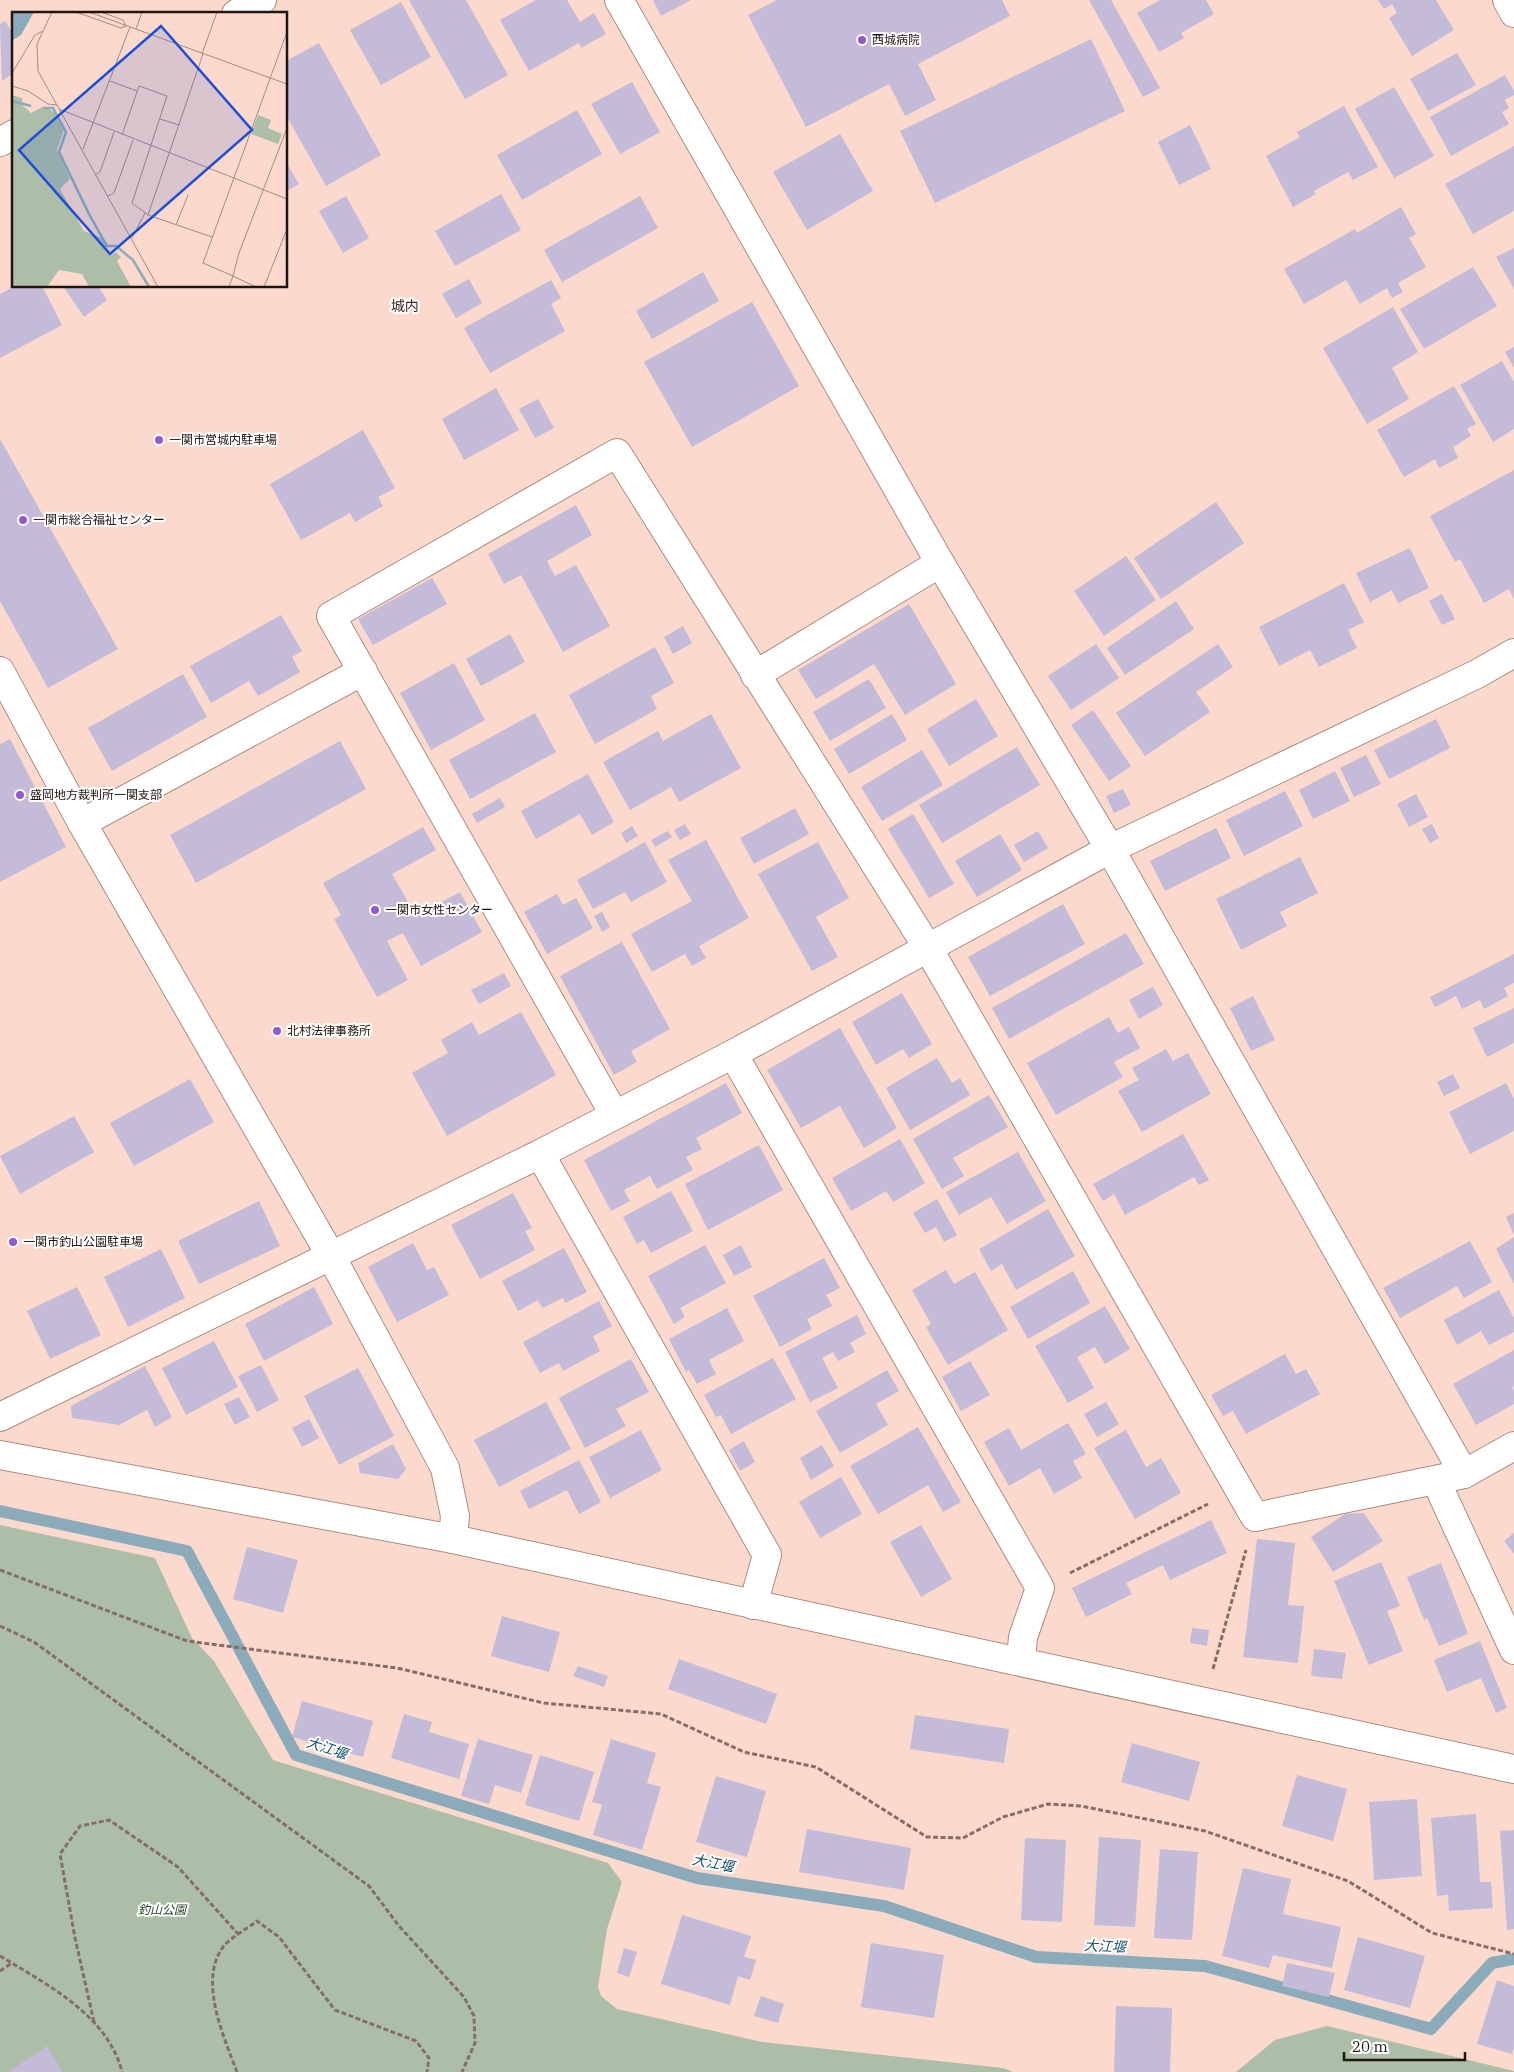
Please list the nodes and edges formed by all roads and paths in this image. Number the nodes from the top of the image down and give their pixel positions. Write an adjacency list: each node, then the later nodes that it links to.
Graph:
1 (262, 0): 4 (main road)
2 (619, 0): 8 (main road)
3 (1507, 0): 5 (main road)
4 (240, 12)
5 (1514, 13)
6 (12, 135): 7 (main road)
7 (0, 142)
8 (940, 563): 12 (main road); 14 (main road)
9 (1514, 653): 14 (main road)
10 (0, 671): 13 (main road)
11 (363, 671): 12 (main road); 13 (main road); 17 (main road)
12 (754, 675): 15 (main road)
13 (82, 823): 19 (main road)
14 (1110, 849): 15 (main road); 23 (main road)
15 (928, 948): 16 (main road); 25 (main road)
16 (733, 1054): 17 (main road); 29 (main road)
17 (614, 1114): 18 (main road)
18 (540, 1154): 19 (main road); 30 (main road)
19 (331, 1256): 20 (main road); 27 (main road)
20 (0, 1417)
21 (1514, 1446): 23 (main road)
22 (0, 1455): 27 (main road)
23 (1464, 1474): 24 (main road)
24 (1436, 1481): 26 (main road); 32 (main road)
25 (1240, 1488): 26 (main road); 29 (path)
26 (1255, 1516): 34 (path)
27 (453, 1539): 30 (main road)
28 (0, 1570): 37 (path)
29 (1040, 1588): 33 (main road)
30 (753, 1605): 33 (main road)
31 (0, 1626): 45 (path)
32 (1514, 1650)
33 (1021, 1660): 35 (main road)
34 (1211, 1674)
35 (1514, 1768)
36 (239, 1935): 41 (path); 43 (path); 44 (path)
37 (1514, 1954)
38 (0, 1956): 39 (path)
39 (12, 1963): 40 (path); 41 (path)
40 (0, 1971)
41 (94, 2022): 42 (path)
42 (122, 2072)
43 (237, 2072)
44 (427, 2072)
45 (462, 2072)

